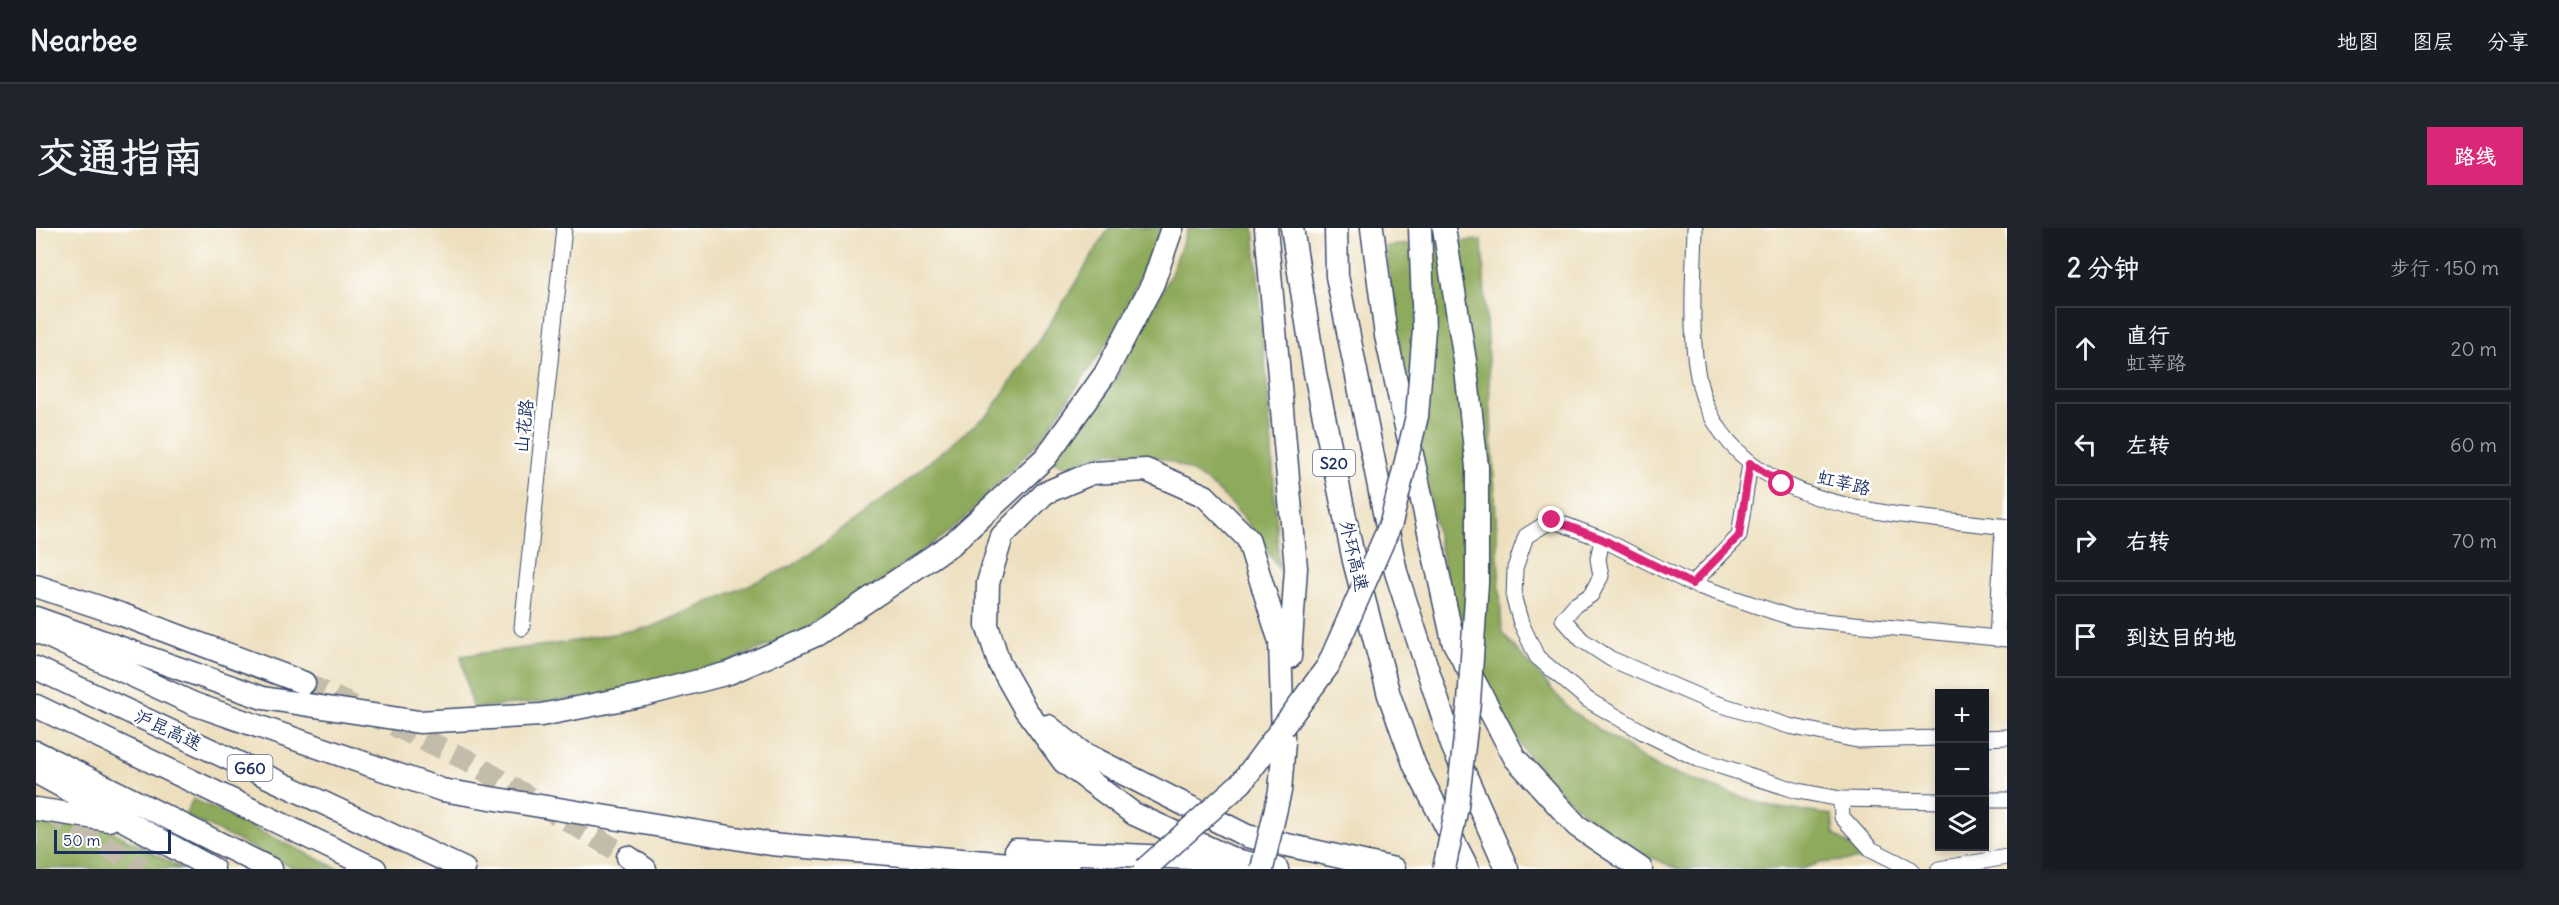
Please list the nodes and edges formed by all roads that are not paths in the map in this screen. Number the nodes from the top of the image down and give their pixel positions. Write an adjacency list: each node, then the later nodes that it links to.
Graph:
1 (564, 228): 16 (street, 山花路)
2 (1172, 228): 15 (highway)
3 (1266, 228): 26 (highway, bridge)
4 (1292, 228): 48 (highway, 外环高速 / S20, bridge)
5 (1336, 228): 49 (highway, 外环高速 / S20, bridge)
6 (1372, 228): 50 (highway, bridge)
7 (1420, 228): 43 (highway, bridge)
8 (1444, 228): 47 (highway, bridge)
9 (1695, 228): 10 (street, 虹莘路)
10 (1750, 463): 11 (street, 虹莘路); 13 (street)
11 (2005, 526): 18 (street)
12 (1602, 539): 13 (street); 24 (street); 29 (street)
13 (1692, 584): 18 (street)
14 (36, 586): 20 (highway)
15 (36, 618)
16 (522, 628)
17 (36, 631): 35 (highway)
18 (2002, 639)
19 (36, 668): 41 (highway, 沪昆高速 / G60)
20 (304, 683)
21 (36, 706): 40 (highway, 沪昆高速 / G60)
22 (1025, 709): 26 (highway, bridge); 37 (highway); 46 (highway)
23 (2007, 737): 25 (street)
24 (1935, 738)
25 (1989, 738)
26 (1284, 742): 44 (highway, bridge)
27 (36, 752): 39 (highway)
28 (36, 772): 34 (highway)
29 (1841, 799): 32 (street); 51 (street)
30 (1989, 800): 31 (street)
31 (2007, 800)
32 (1935, 801)
33 (36, 809): 34 (highway)
34 (126, 822): 38 (highway)
35 (771, 844): 37 (highway); 42 (highway)
36 (2007, 857): 52 (street)
37 (1235, 860): 45 (highway)
38 (213, 869)
39 (271, 869)
40 (375, 869)
41 (464, 869)
42 (1069, 869)
43 (1145, 869)
44 (1262, 869)
45 (1277, 869)
46 (1394, 869)
47 (1444, 869)
48 (1468, 869)
49 (1507, 869)
50 (1641, 869)
51 (1911, 869)
52 (1939, 869)

